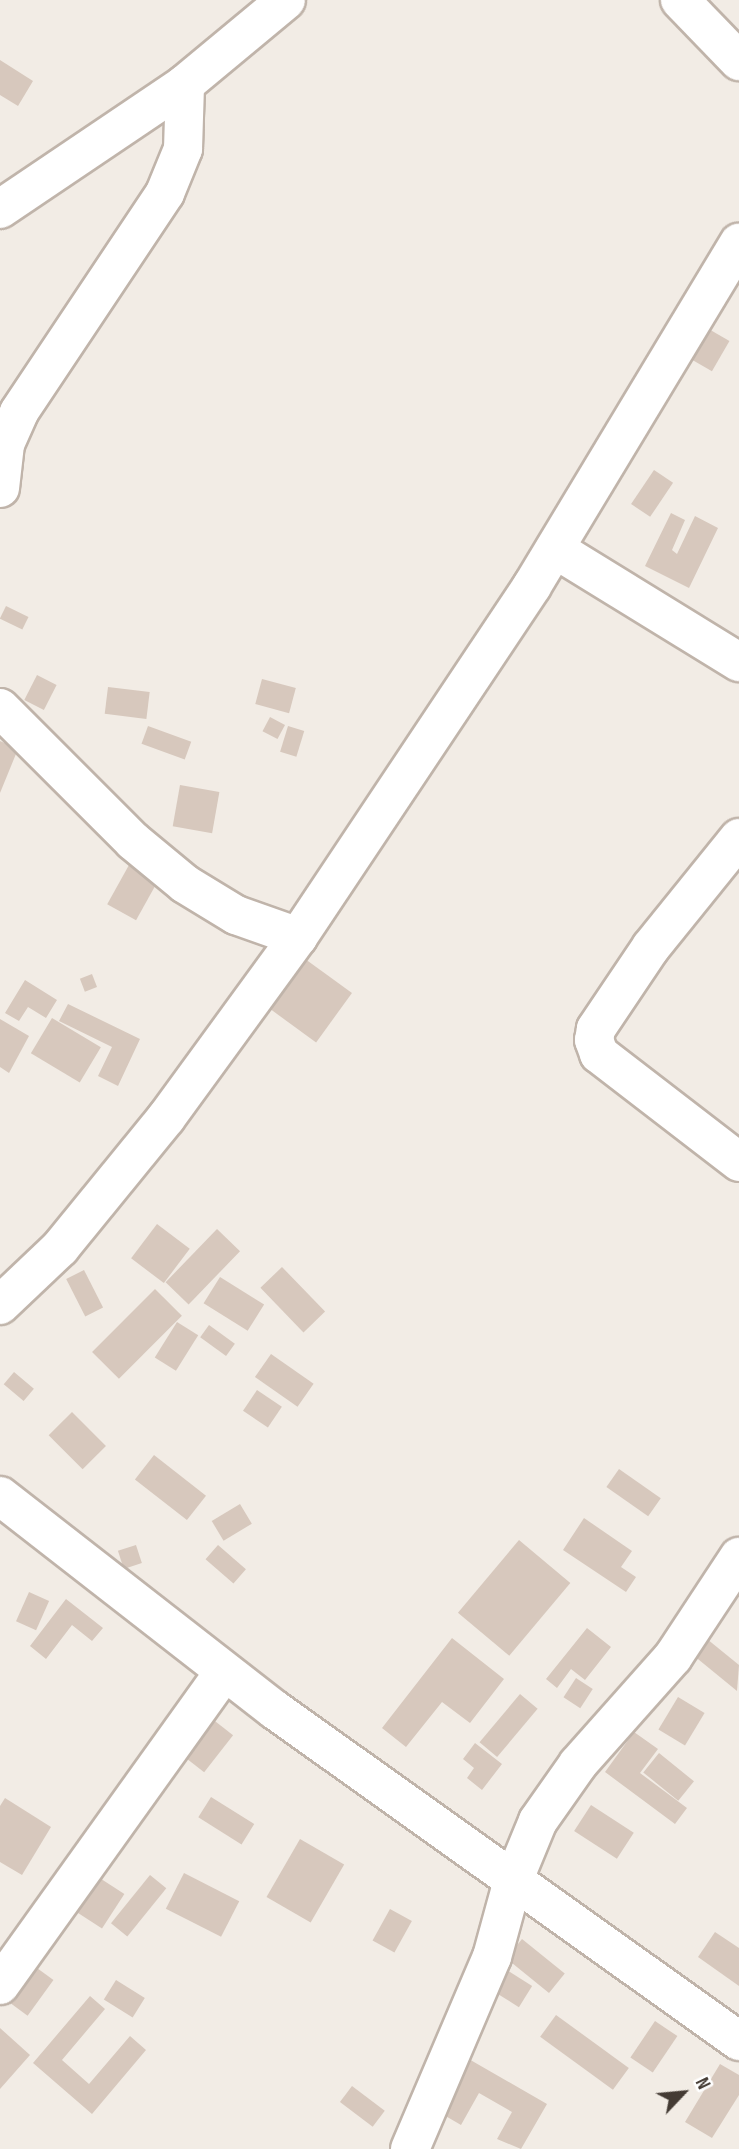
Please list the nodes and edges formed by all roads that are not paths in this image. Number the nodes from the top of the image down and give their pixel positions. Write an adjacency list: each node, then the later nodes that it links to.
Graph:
1 (286, 0): 4 (street)
2 (680, 0): 3 (street)
3 (739, 61)
4 (185, 83): 5 (street); 7 (street)
5 (0, 209)
6 (739, 243): 8 (street)
7 (0, 488)
8 (555, 549): 9 (street); 12 (street)
9 (739, 662)
10 (0, 708): 12 (street)
11 (739, 838): 13 (street)
12 (298, 937): 14 (street)
13 (739, 1161)
14 (0, 1305)
15 (0, 1496): 17 (street)
16 (739, 1558): 18 (street)
17 (223, 1672): 18 (street); 19 (street)
18 (512, 1884): 20 (street); 21 (street)
19 (0, 1984)
20 (739, 2041)
21 (410, 2149)

